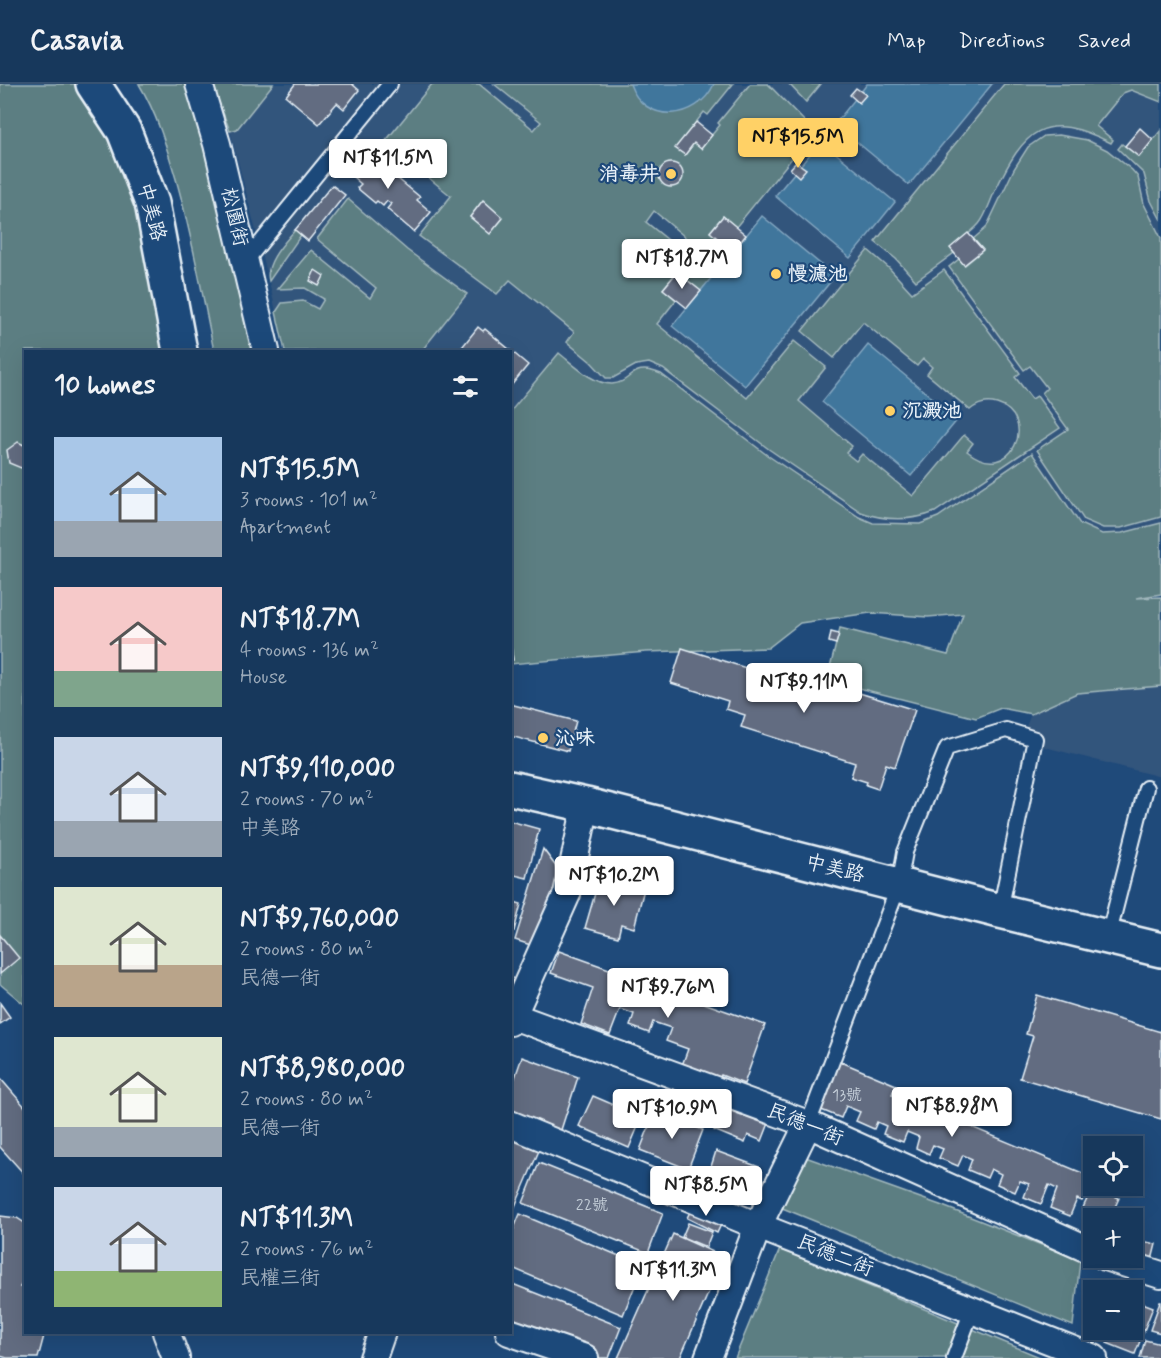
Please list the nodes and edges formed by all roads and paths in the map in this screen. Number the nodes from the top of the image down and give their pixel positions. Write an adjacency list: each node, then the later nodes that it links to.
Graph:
1 (93, 84): 5 (main road, 中美路)
2 (199, 84): 4 (street, 松園街)
3 (390, 84): 4 (lane)
4 (245, 262): 6 (street, 松園街)
5 (180, 350)
6 (266, 350)
7 (512, 788): 9 (main road, 中美路)
8 (1146, 788): 12 (lane)
9 (585, 805): 10 (main road, 中美路); 14 (street)
10 (899, 885): 11 (main road, 中美路); 11 (lane); 16 (lane)
11 (1000, 911): 12 (main road, 中美路)
12 (1108, 937): 13 (main road, 中美路)
13 (1161, 950)
14 (512, 1016)
15 (512, 1018): 16 (street, 民德一街)
16 (808, 1124): 18 (street); 19 (street, 民德一街)
17 (512, 1126): 18 (street, 民德二街)
18 (758, 1226): 22 (street, 民德二街); 29 (street)
19 (1083, 1247)
20 (1139, 1268): 21 (street)
21 (1161, 1275)
22 (972, 1310): 30 (lane); 31 (street, 民德二街)
23 (512, 1333): 28 (street)
24 (167, 1334): 26 (street)
25 (381, 1334): 27 (street)
26 (176, 1358)
27 (373, 1358)
28 (585, 1358)
29 (708, 1358)
30 (954, 1358)
31 (1094, 1358)

